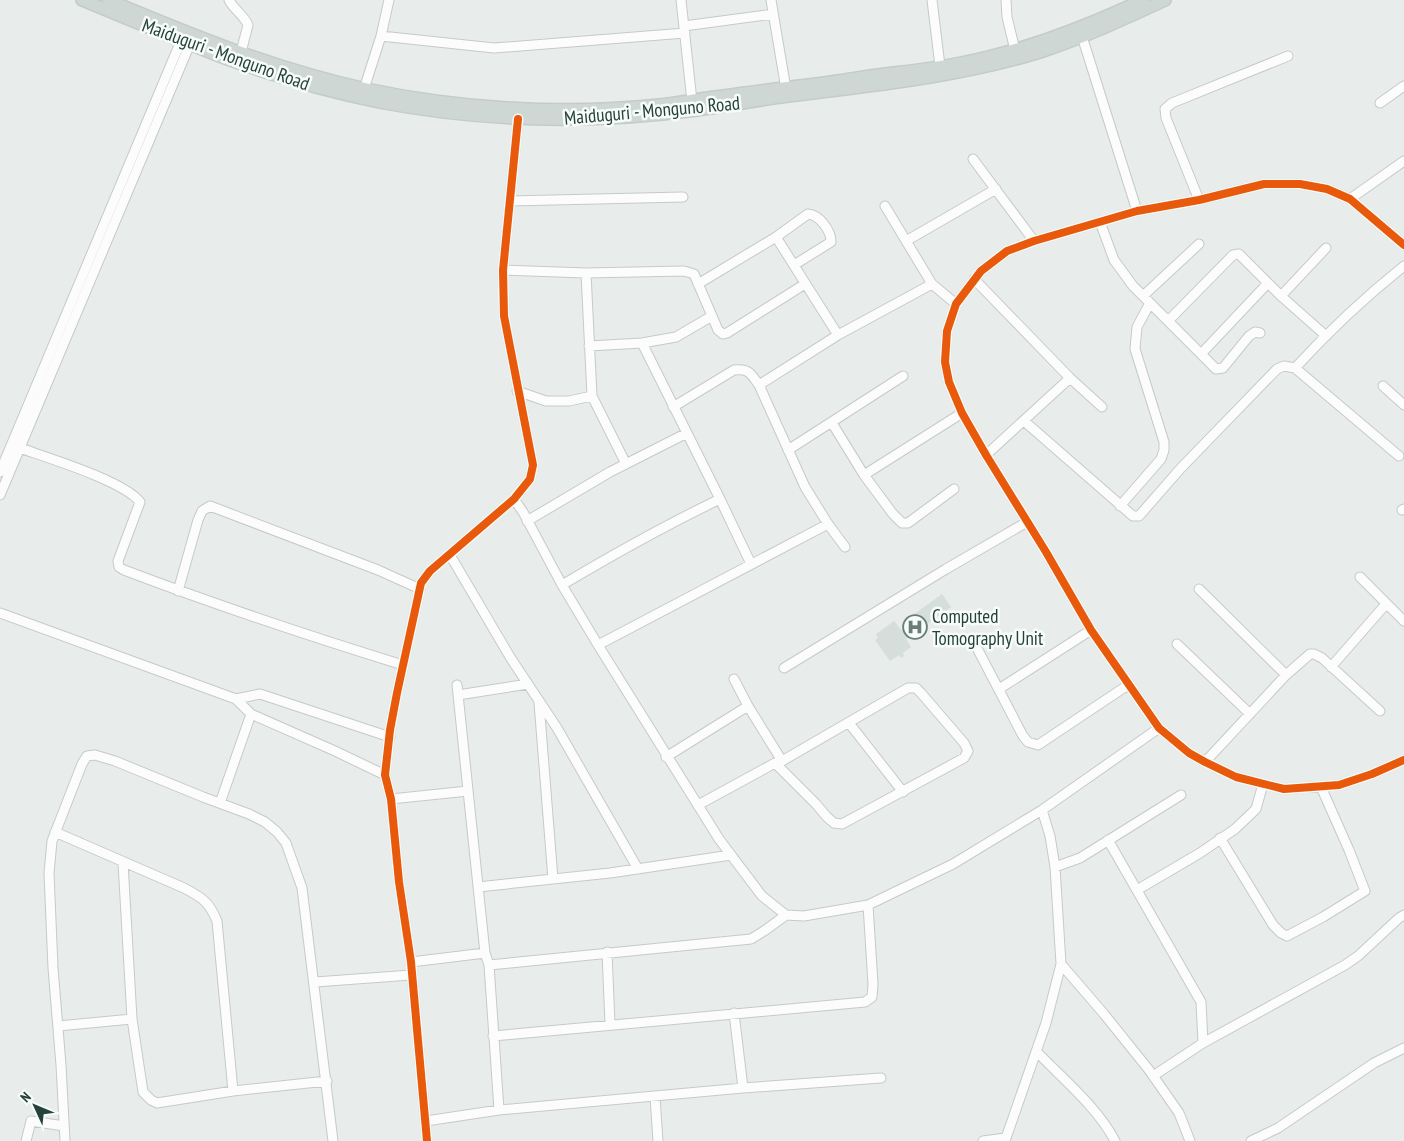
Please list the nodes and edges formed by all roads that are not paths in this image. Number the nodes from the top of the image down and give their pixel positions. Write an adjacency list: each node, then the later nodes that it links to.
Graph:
1 (82, 0): 15 (main road, Maiduguri - Monguno Road)
2 (108, 0): 15 (main road, Maiduguri - Monguno Road)
3 (229, 0): 17 (street)
4 (389, 0): 14 (street)
5 (681, 0): 12 (street)
6 (771, 0): 11 (street)
7 (932, 0): 19 (street)
8 (1006, 0): 16 (street)
9 (1143, 0): 13 (main road, Maiduguri - Monguno Road)
10 (1165, 0): 13 (main road, Maiduguri - Monguno Road)
11 (773, 14): 12 (street); 22 (street)
12 (684, 29): 14 (street); 23 (street)
13 (1081, 32): 16 (main road, Maiduguri - Monguno Road); 25 (main road, Maiduguri - Monguno Road); 34 (street)
14 (380, 36): 21 (street)
15 (187, 38): 17 (main road, Maiduguri - Monguno Road); 25 (main road, Maiduguri - Monguno Road); 76 (street); 81 (street)
16 (1015, 50): 19 (main road, Maiduguri - Monguno Road)
17 (241, 52): 21 (main road, Maiduguri - Monguno Road)
18 (1288, 56): 31 (street)
19 (940, 66): 22 (main road, Maiduguri - Monguno Road)
20 (1404, 86): 24 (street)
21 (364, 88): 23 (main road, Maiduguri - Monguno Road)
22 (786, 88): 23 (main road, Maiduguri - Monguno Road)
23 (692, 101)
24 (1380, 103)
25 (518, 119): 32 (street)
26 (973, 159): 28 (street)
27 (1404, 161): 30 (street)
28 (996, 189): 37 (street); 38 (street)
29 (683, 197): 32 (street)
30 (1350, 199): 31 (street); 40 (street)
31 (1200, 200): 34 (street)
32 (510, 202): 44 (street)
33 (885, 206): 37 (street)
34 (1137, 212): 35 (street)
35 (1100, 222): 38 (street); 52 (street)
36 (776, 237): 42 (street); 42 (street); 48 (street)
37 (906, 241): 50 (street)
38 (1034, 241): 46 (street)
39 (1199, 244): 52 (street)
40 (1404, 245)
41 (1326, 248): 51 (street)
42 (794, 265): 49 (street)
43 (1404, 266): 57 (street)
44 (502, 270): 45 (street); 67 (street)
45 (586, 273): 48 (street); 60 (street)
46 (974, 279): 53 (street); 64 (street)
47 (1268, 283): 51 (street); 55 (street); 61 (street)
48 (698, 284): 54 (street)
49 (805, 284): 54 (street); 58 (street)
50 (932, 284): 53 (street); 58 (street)
51 (1281, 296): 57 (street)
52 (1146, 299): 55 (street); 87 (street)
53 (956, 304): 72 (street)
54 (712, 316): 59 (street)
55 (1168, 321): 61 (street)
56 (1260, 333): 61 (street)
57 (1325, 334): 62 (street)
58 (838, 335): 65 (street)
59 (642, 342): 60 (street); 70 (street)
60 (589, 346): 68 (street)
61 (1201, 354)
62 (1295, 368): 79 (street); 87 (street)
63 (904, 376): 74 (street)
64 (1070, 378): 71 (street); 73 (street)
65 (760, 385): 70 (street); 77 (street)
66 (1383, 386): 69 (street)
67 (517, 390): 68 (street); 85 (street)
68 (592, 396): 80 (street)
69 (1404, 405)
70 (674, 407): 75 (street)
71 (1102, 407)
72 (962, 412): 78 (street); 82 (street)
73 (1024, 421): 78 (street); 87 (street)
74 (832, 422): 77 (street); 82 (street)
75 (687, 433): 80 (street); 86 (street)
76 (20, 448): 84 (street); 98 (street)
77 (788, 450): 90 (street)
78 (986, 455): 89 (street)
79 (1398, 456)
80 (626, 464): 88 (street)
81 (0, 472)
82 (864, 475): 83 (street)
83 (954, 488)
84 (0, 495)
85 (514, 499): 88 (street); 92 (street)
86 (720, 499): 93 (street); 95 (street)
87 (1120, 506)
88 (527, 521): 95 (street)
89 (1027, 522): 102 (street); 108 (street)
90 (828, 524): 91 (street); 93 (street)
91 (845, 547)
92 (450, 555): 96 (street); 111 (street)
93 (751, 564): 104 (street)
94 (1360, 577): 99 (street)
95 (562, 585): 104 (street)
96 (420, 589): 98 (street); 106 (street)
97 (1199, 589): 109 (street)
98 (178, 591): 106 (street)
99 (1386, 604): 101 (street); 107 (street)
100 (0, 613): 116 (street)
101 (1404, 621)
102 (1091, 630): 113 (street); 114 (street)
103 (1177, 644): 121 (street)
104 (598, 645): 125 (street)
105 (978, 650): 114 (street)
106 (402, 665): 124 (street)
107 (1332, 667): 109 (street); 119 (street)
108 (784, 668)
109 (1286, 675): 121 (street)
110 (734, 679): 118 (street)
111 (528, 684): 115 (street); 117 (street)
112 (457, 685): 115 (street)
113 (1128, 685): 114 (street); 123 (street)
114 (999, 689)
115 (458, 695): 132 (street)
116 (236, 699): 120 (street); 124 (street)
117 (539, 701): 145 (street); 146 (street)
118 (748, 706): 125 (street); 127 (street)
119 (1380, 711)
120 (251, 714): 129 (street); 136 (street)
121 (1250, 714): 128 (street)
122 (849, 723): 127 (street); 133 (street); 133 (street)
123 (1159, 728): 128 (street); 138 (street)
124 (390, 736): 129 (street)
125 (666, 757): 137 (street)
126 (1404, 760): 131 (street)
127 (779, 762): 133 (street); 137 (street)
128 (1205, 762): 130 (street)
129 (385, 775): 135 (street)
130 (1263, 784): 131 (street); 140 (street)
131 (1321, 787): 140 (street)
132 (468, 791): 135 (street); 147 (street)
133 (903, 792)
134 (1181, 795): 141 (street)
135 (390, 799): 154 (street)
136 (220, 803): 139 (street); 158 (street)
137 (698, 805): 142 (street)
138 (1042, 810): 144 (street); 149 (street)
139 (55, 832): 143 (street); 162 (street)
140 (1220, 838): 148 (street)
141 (1108, 840): 144 (street); 148 (street)
142 (731, 855): 145 (street); 150 (street)
143 (124, 863): 160 (street); 171 (street)
144 (1055, 867): 155 (street)
145 (638, 869): 146 (street)
146 (553, 879): 147 (street)
147 (478, 887): 152 (street)
148 (1137, 890): 164 (street)
149 (868, 905): 150 (street); 159 (street)
150 (786, 915): 153 (street)
151 (1404, 915): 164 (street)
152 (485, 952): 154 (street); 156 (street)
153 (608, 952): 156 (street); 161 (street)
154 (410, 962): 157 (street)
155 (1061, 964): 166 (street); 167 (street)
156 (489, 965): 163 (street)
157 (411, 976): 158 (street); 174 (street)
158 (314, 982): 169 (street)
159 (734, 1013): 161 (street); 170 (street)
160 (132, 1019): 162 (street); 171 (street)
161 (610, 1024): 163 (street)
162 (58, 1026): 175 (street)
163 (493, 1036): 173 (street)
164 (1203, 1043): 167 (street)
165 (1404, 1048): 185 (street)
166 (1037, 1052): 176 (street); 183 (street)
167 (1153, 1076): 184 (street)
168 (882, 1078): 170 (street)
169 (326, 1081): 171 (street); 179 (street)
170 (743, 1088): 172 (street)
171 (233, 1091)
172 (655, 1097): 173 (street); 181 (street)
173 (499, 1110): 174 (street)
174 (426, 1121): 180 (street)
175 (64, 1126): 177 (street); 178 (street)
176 (1005, 1140): 182 (street)
177 (26, 1141)
178 (65, 1141)
179 (333, 1141)
180 (427, 1141)
181 (658, 1141)
182 (983, 1141)
183 (1115, 1141)
184 (1190, 1141)
185 (1251, 1141)

